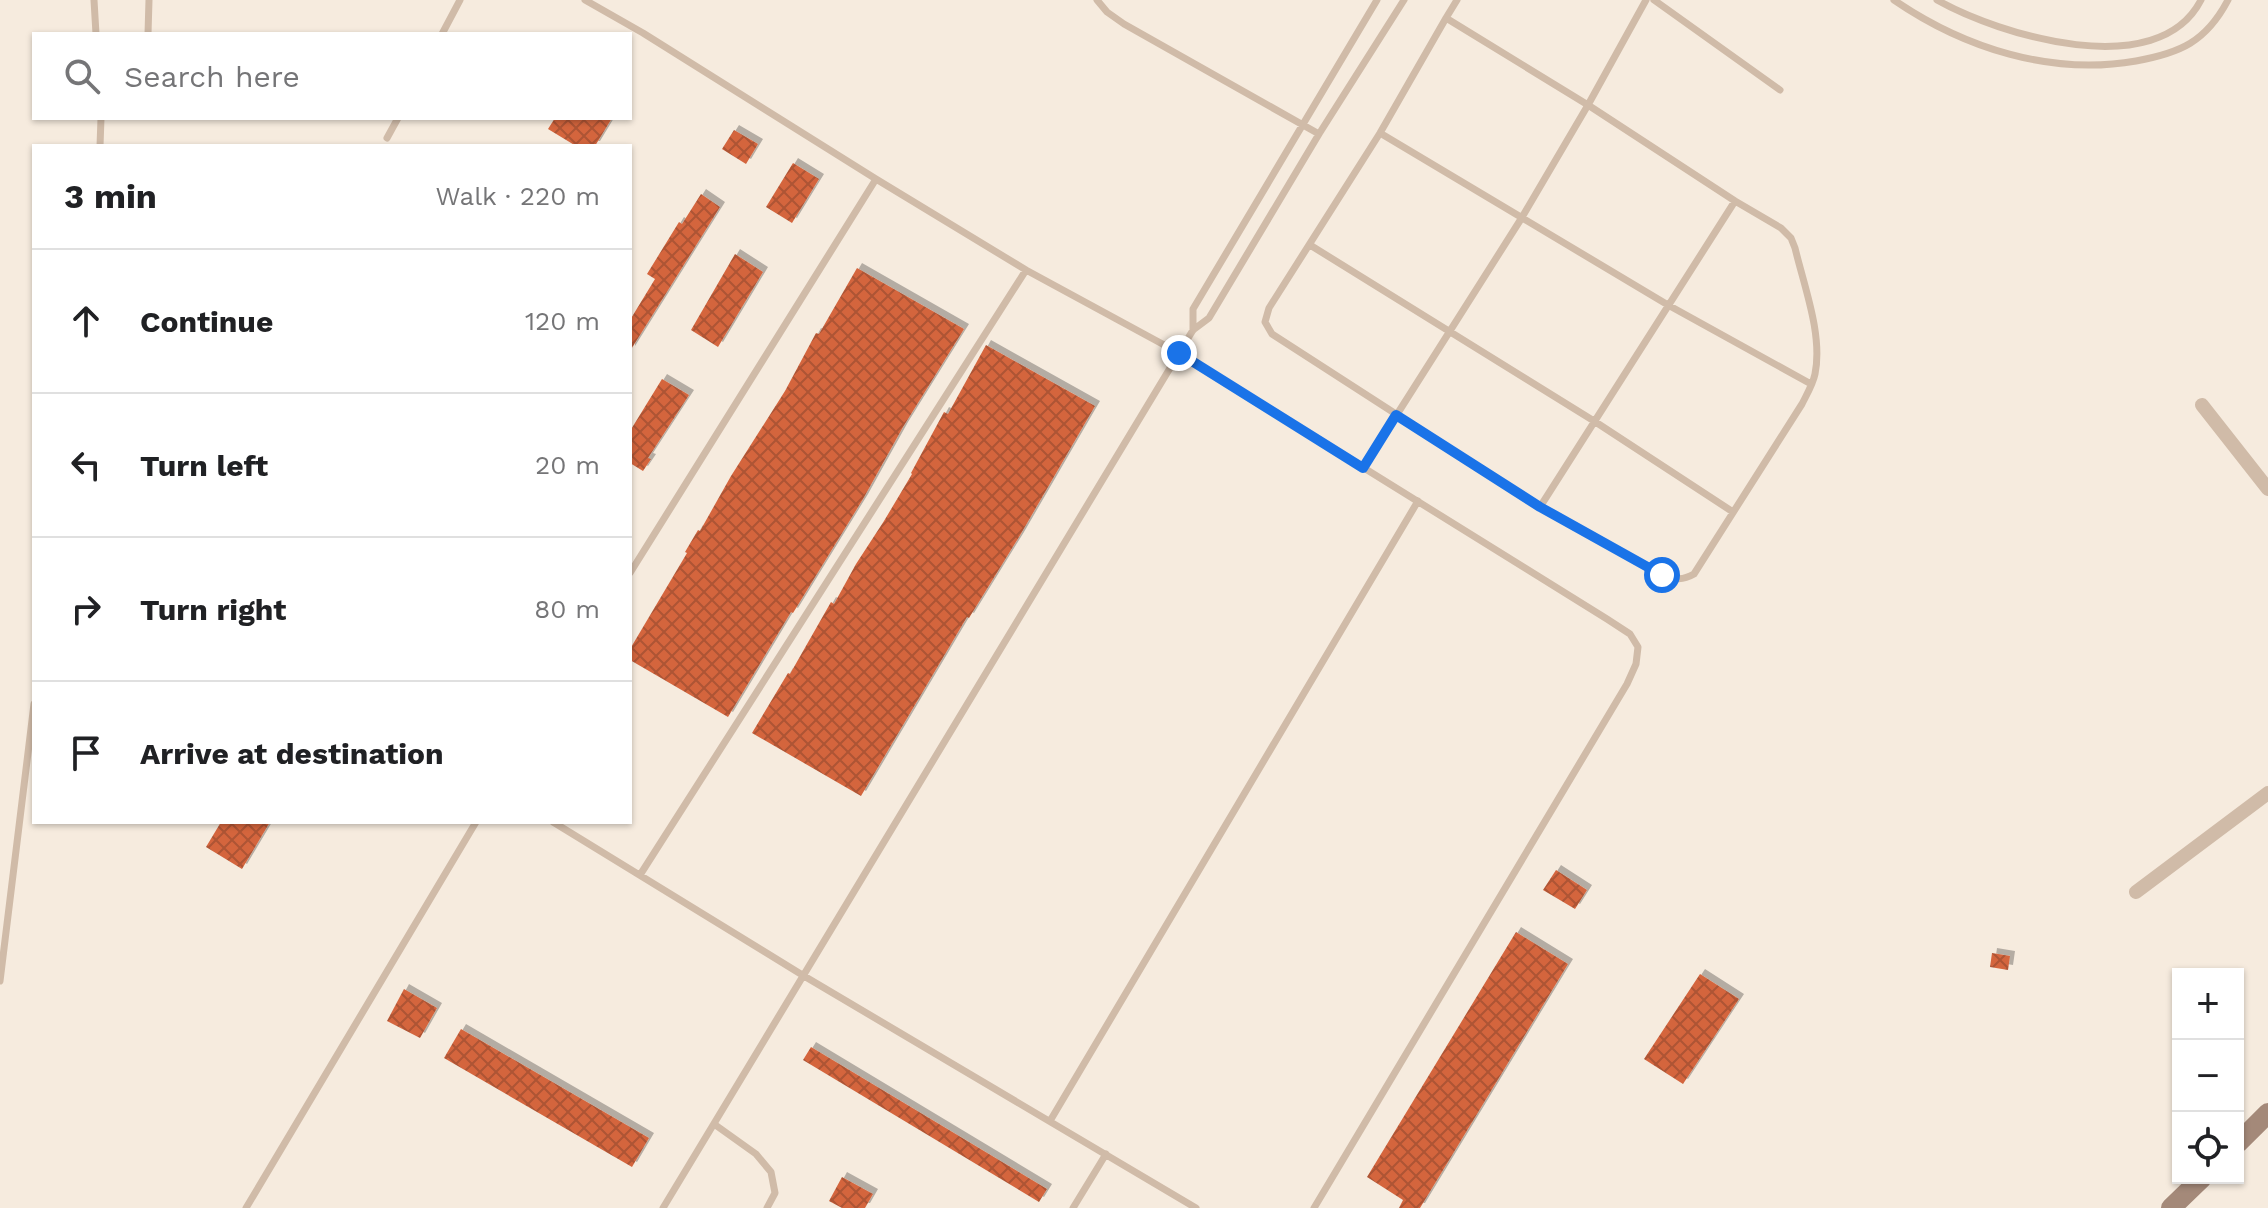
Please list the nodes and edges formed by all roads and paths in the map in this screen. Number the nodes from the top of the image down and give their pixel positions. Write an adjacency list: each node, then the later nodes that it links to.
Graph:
1 (94, 0): 16 (lane)
2 (149, 0): 17 (lane)
3 (460, 0): 18 (lane)
4 (585, 0): 28 (lane)
5 (1097, 0): 23 (lane)
6 (1377, 0): 23 (lane)
7 (1404, 0): 25 (lane)
8 (1457, 0): 15 (lane)
9 (1646, 0): 20 (lane)
10 (1654, 0): 19 (lane)
11 (1894, 0): 14 (lane)
12 (1937, 0): 13 (lane)
13 (2201, 0)
14 (2228, 0)
15 (1446, 18): 20 (lane); 24 (lane)
16 (96, 32)
17 (148, 32)
18 (443, 32)
19 (1780, 90)
20 (1588, 105): 29 (lane); 30 (lane)
21 (101, 120): 27 (lane)
22 (397, 120): 26 (lane)
23 (1303, 125): 25 (lane); 34 (lane)
24 (1380, 133): 30 (lane); 31 (lane)
25 (1319, 134): 34 (lane)
26 (387, 138)
27 (100, 144)
28 (876, 179): 32 (lane); 46 (lane)
29 (1735, 201): 33 (lane); 37 (lane)
30 (1521, 219): 33 (lane); 35 (lane)
31 (1310, 245): 35 (lane); 39 (lane)
32 (1026, 270): 36 (lane); 51 (lane)
33 (1668, 305): 37 (lane); 40 (lane)
34 (1193, 330): 36 (lane)
35 (1449, 332): 39 (lane); 40 (lane)
36 (1179, 353): 41 (lane); 53 (lane)
37 (1811, 384): 45 (lane)
38 (2202, 405): 42 (street)
39 (1396, 415): 41 (lane); 44 (lane)
40 (1594, 421): 44 (lane); 45 (lane)
41 (1363, 468): 43 (lane)
42 (2268, 489)
43 (1418, 501): 56 (lane); 66 (lane)
44 (1540, 507): 45 (lane)
45 (1733, 512)
46 (632, 570)
47 (32, 720): 54 (lane)
48 (2268, 793): 52 (street)
49 (475, 824): 61 (lane)
50 (556, 824): 51 (lane)
51 (640, 875): 53 (lane)
52 (2136, 892)
53 (804, 976): 56 (lane); 57 (lane)
54 (0, 981)
55 (2268, 1113): 58 (main road)
56 (1050, 1121): 59 (lane)
57 (714, 1124): 62 (lane); 63 (lane)
58 (2244, 1137)
59 (1106, 1154): 64 (lane); 65 (lane)
60 (2196, 1184): 67 (main road)
61 (246, 1208)
62 (663, 1208)
63 (767, 1208)
64 (1073, 1208)
65 (1196, 1208)
66 (1314, 1208)
67 (2171, 1208)

